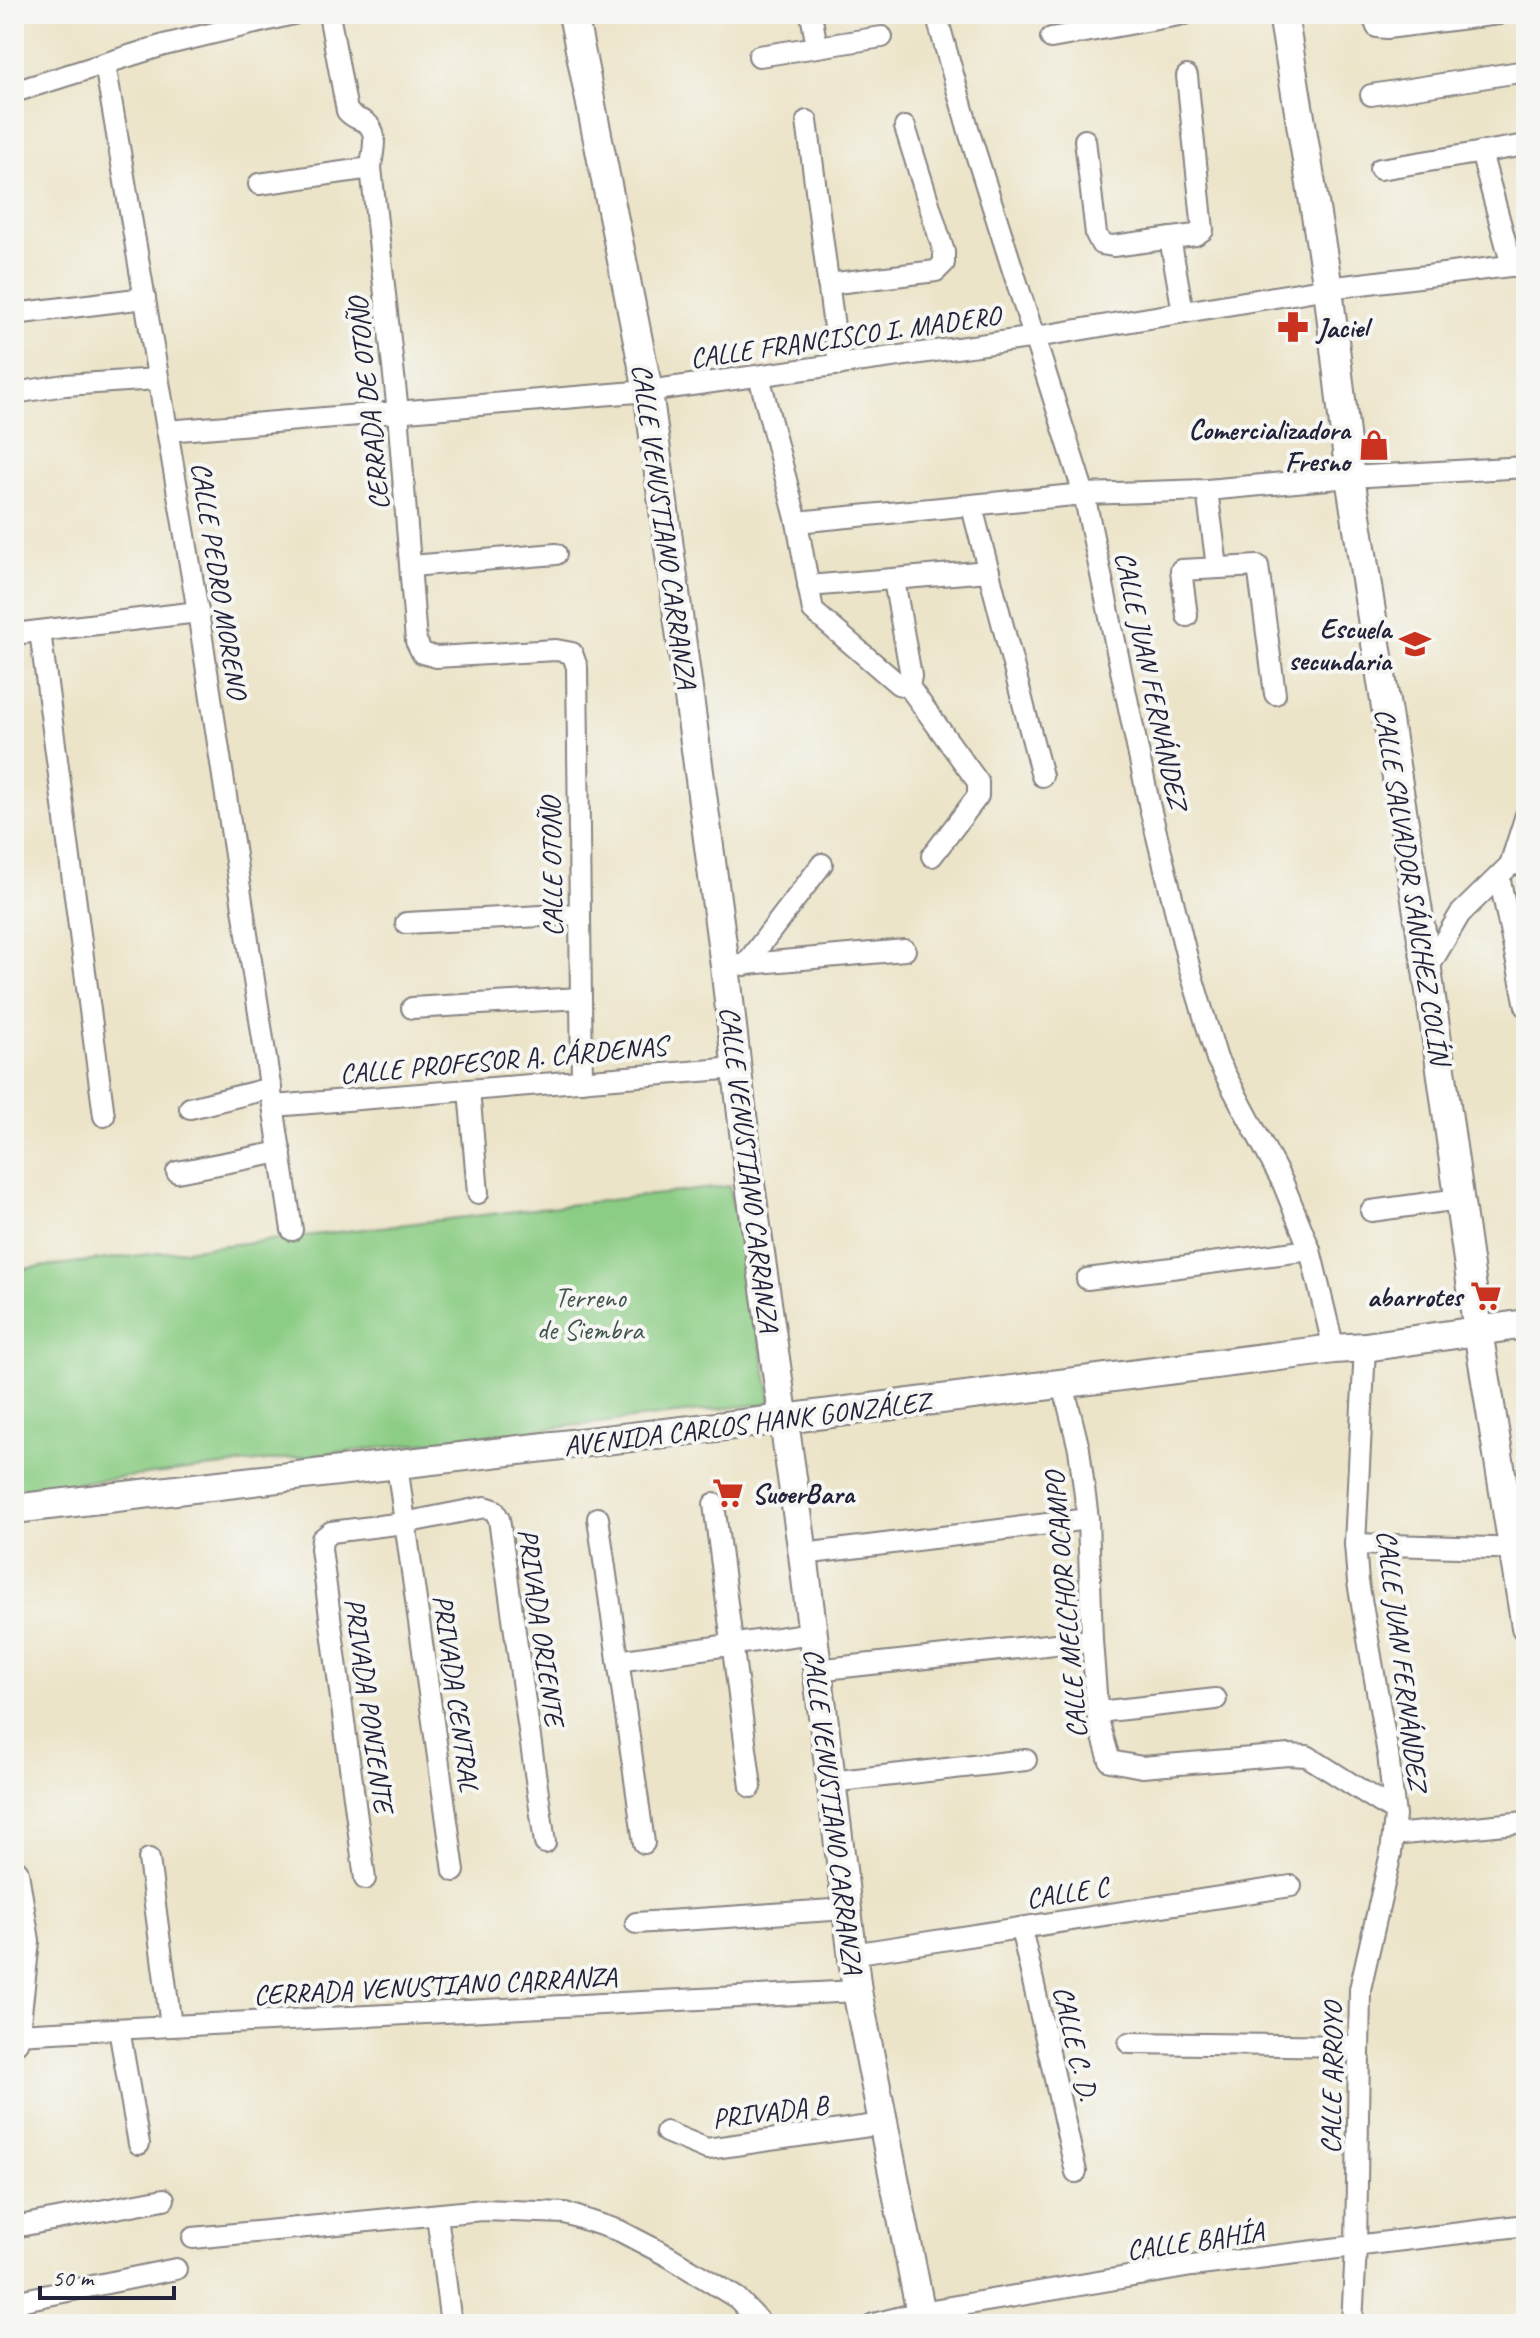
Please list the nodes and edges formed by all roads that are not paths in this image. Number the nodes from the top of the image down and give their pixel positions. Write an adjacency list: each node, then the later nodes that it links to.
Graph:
1 (293, 14): 14 (street)
2 (329, 14): 24 (street, CERRADA DE OTOÑO)
3 (573, 14): 38 (street, CALLE VENUSTIANO CARRANZA)
4 (811, 14): 12 (street)
5 (936, 14): 34 (street, CALLE JUAN FERNÁNDEZ)
6 (1185, 14): 11 (street)
7 (1283, 14): 30 (street, CALLE SALVADOR SÁNCHEZ COLÍN)
8 (1372, 14): 9 (street)
9 (1499, 14)
10 (882, 37): 12 (street)
11 (1051, 38)
12 (817, 47): 13 (street)
13 (759, 56)
14 (105, 64): 17 (street); 31 (street, CALLE PEDRO MORENO)
15 (1526, 71): 18 (street)
16 (1187, 76): 27 (street)
17 (14, 92)
18 (1371, 95)
19 (807, 121): 29 (street)
20 (905, 127): 29 (street)
21 (1085, 140): 27 (street)
22 (1526, 145): 23 (street)
23 (1481, 152): 25 (street); 28 (street)
24 (371, 168): 26 (street); 40 (street, CERRADA DE OTOÑO)
25 (1380, 169)
26 (259, 184)
27 (1170, 238): 32 (street)
28 (1519, 265): 30 (street, CALLE FRANCISCO I. MADERO)
29 (828, 284): 35 (street)
30 (1328, 288): 32 (street, CALLE FRANCISCO I. MADERO); 43 (street, CALLE SALVADOR SÁNCHEZ COLÍN)
31 (145, 298): 33 (street); 37 (street, CALLE PEDRO MORENO)
32 (1183, 312): 34 (street, CALLE FRANCISCO I. MADERO)
33 (14, 314)
34 (1036, 337): 35 (street, CALLE FRANCISCO I. MADERO); 45 (street, CALLE JUAN FERNÁNDEZ)
35 (839, 365): 36 (street, CALLE FRANCISCO I. MADERO)
36 (759, 376): 38 (street, CALLE FRANCISCO I. MADERO); 47 (street)
37 (158, 379): 39 (street); 41 (street, CALLE PEDRO MORENO)
38 (648, 391): 40 (street, CALLE FRANCISCO I. MADERO); 69 (street, CALLE VENUSTIANO CARRANZA)
39 (14, 393)
40 (398, 412): 41 (street, CALLE FRANCISCO I. MADERO); 49 (street, CERRADA DE OTOÑO)
41 (167, 431): 54 (street, CALLE PEDRO MORENO)
42 (1526, 467): 43 (street)
43 (1350, 477): 44 (street); 70 (street, CALLE SALVADOR SÁNCHEZ COLÍN)
44 (1207, 490): 45 (street); 50 (street)
45 (1084, 494): 46 (street); 86 (street, CALLE JUAN FERNÁNDEZ)
46 (972, 507): 47 (street); 51 (street)
47 (797, 522): 53 (street)
48 (556, 554): 49 (street)
49 (411, 566): 58 (street, CERRADA DE OTOÑO)
50 (1217, 567): 55 (street); 60 (street)
51 (989, 571): 52 (street); 61 (street)
52 (894, 580): 53 (street); 59 (street)
53 (808, 586): 59 (street)
54 (198, 612): 56 (street); 77 (street, CALLE PEDRO MORENO)
55 (1187, 616)
56 (40, 631): 57 (street); 79 (street)
57 (14, 634)
58 (572, 653): 66 (street, CALLE OTOÑO)
59 (909, 687): 63 (street)
60 (1275, 694)
61 (1042, 776)
62 (1526, 815): 65 (street)
63 (932, 856)
64 (822, 864): 69 (street)
65 (1512, 868): 70 (street); 72 (street)
66 (579, 914): 67 (street); 71 (street, CALLE OTOÑO)
67 (406, 923)
68 (905, 950): 69 (street)
69 (735, 966): 74 (street, CALLE VENUSTIANO CARRANZA)
70 (1427, 970): 83 (street, CALLE SALVADOR SÁNCHEZ COLÍN)
71 (580, 998): 73 (street); 75 (street, CALLE OTOÑO)
72 (1526, 1006)
73 (412, 1008)
74 (737, 1068): 75 (street, CALLE PROFESOR A. CÁRDENAS); 93 (street, CALLE VENUSTIANO CARRANZA)
75 (582, 1081): 76 (street, CALLE PROFESOR A. CÁRDENAS)
76 (469, 1090): 77 (street, CALLE PROFESOR A. CÁRDENAS); 82 (street)
77 (272, 1097): 78 (street, CALLE PROFESOR A. CÁRDENAS); 80 (street, CALLE PEDRO MORENO)
78 (190, 1108)
79 (104, 1116)
80 (281, 1152): 81 (street); 85 (street, CALLE PEDRO MORENO)
81 (177, 1172)
82 (478, 1193)
83 (1459, 1199): 84 (street); 89 (street, CALLE SALVADOR SÁNCHEZ COLÍN)
84 (1371, 1211)
85 (292, 1230)
86 (1310, 1250): 87 (street); 91 (street, CALLE JUAN FERNÁNDEZ)
87 (1087, 1279)
88 (1526, 1324): 89 (street, AVENIDA CARLOS HANK GONZÁLEZ)
89 (1478, 1331): 90 (street, AVENIDA CARLOS HANK GONZÁLEZ); 101 (street, CALLE SALVADOR SÁNCHEZ COLÍN)
90 (1365, 1347): 91 (street, AVENIDA CARLOS HANK GONZÁLEZ); 100 (street, CALLE JUAN FERNÁNDEZ)
91 (1334, 1349): 92 (street, AVENIDA CARLOS HANK GONZÁLEZ)
92 (1063, 1384): 93 (street, AVENIDA CARLOS HANK GONZÁLEZ); 98 (street, CALLE MELCHOR OCAMPO)
93 (784, 1419): 94 (street, AVENIDA CARLOS HANK GONZÁLEZ); 102 (street, CALLE VENUSTIANO CARRANZA)
94 (397, 1465): 96 (street, AVENIDA CARLOS HANK GONZÁLEZ); 99 (street, PRIVADA CENTRAL)
95 (714, 1504): 106 (street)
96 (14, 1509)
97 (598, 1518): 107 (street)
98 (1088, 1519): 102 (street); 105 (street, CALLE MELCHOR OCAMPO)
99 (404, 1523): 117 (street, PRIVADA ORIENTE); 120 (street, PRIVADA CENTRAL); 122 (street, PRIVADA PONIENTE)
100 (1355, 1544): 101 (street); 114 (street, CALLE JUAN FERNÁNDEZ)
101 (1519, 1549): 103 (street, CALLE SALVADOR SÁNCHEZ COLÍN)
102 (803, 1554): 104 (street, CALLE VENUSTIANO CARRANZA)
103 (1526, 1627)
104 (812, 1633): 106 (street); 108 (street, CALLE VENUSTIANO CARRANZA)
105 (1092, 1640): 108 (street); 110 (street, CALLE MELCHOR OCAMPO)
106 (732, 1644): 107 (street); 113 (street)
107 (618, 1661): 118 (street)
108 (816, 1670): 112 (street, CALLE VENUSTIANO CARRANZA)
109 (1216, 1699): 110 (street)
110 (1098, 1712): 114 (street, CALLE MELCHOR OCAMPO)
111 (1026, 1760): 112 (street)
112 (830, 1782): 124 (street, CALLE VENUSTIANO CARRANZA)
113 (751, 1787)
114 (1394, 1811): 116 (street, CALLE JUAN FERNÁNDEZ)
115 (1526, 1822): 116 (street)
116 (1393, 1835): 133 (street, CALLE ARROYO)
117 (545, 1843)
118 (644, 1843)
119 (149, 1859): 129 (street)
120 (454, 1871)
121 (14, 1873): 131 (street)
122 (365, 1879)
123 (1291, 1886): 126 (street, CALLE C)
124 (847, 1909): 125 (street); 127 (street, CALLE VENUSTIANO CARRANZA)
125 (636, 1923)
126 (1021, 1928): 127 (street, CALLE C); 137 (street, CALLE C. D.)
127 (852, 1954): 128 (street, CALLE VENUSTIANO CARRANZA)
128 (857, 1991): 129 (street, CERRADA VENUSTIANO CARRANZA); 134 (street, CALLE VENUSTIANO CARRANZA)
129 (171, 2026): 130 (street, CERRADA VENUSTIANO CARRANZA)
130 (119, 2029): 131 (street, CERRADA VENUSTIANO CARRANZA); 136 (street)
131 (14, 2037)
132 (1129, 2043): 133 (street)
133 (1359, 2046): 143 (street, CALLE ARROYO)
134 (883, 2124): 135 (street, PRIVADA B); 147 (street, CALLE VENUSTIANO CARRANZA)
135 (666, 2132)
136 (139, 2144)
137 (1076, 2172)
138 (164, 2199): 141 (street)
139 (437, 2215): 142 (street); 149 (street); 150 (street)
140 (1526, 2225): 143 (street, CALLE BAHÍA)
141 (14, 2227)
142 (193, 2238)
143 (1356, 2247): 147 (street, CALLE BAHÍA); 152 (street, CALLE ARROYO)
144 (176, 2269): 145 (street)
145 (14, 2302)
146 (14, 2316): 148 (street)
147 (922, 2318): 151 (street, CALLE BAHÍA)
148 (17, 2324)
149 (451, 2324)
150 (762, 2324)
151 (874, 2324)
152 (1352, 2324)

